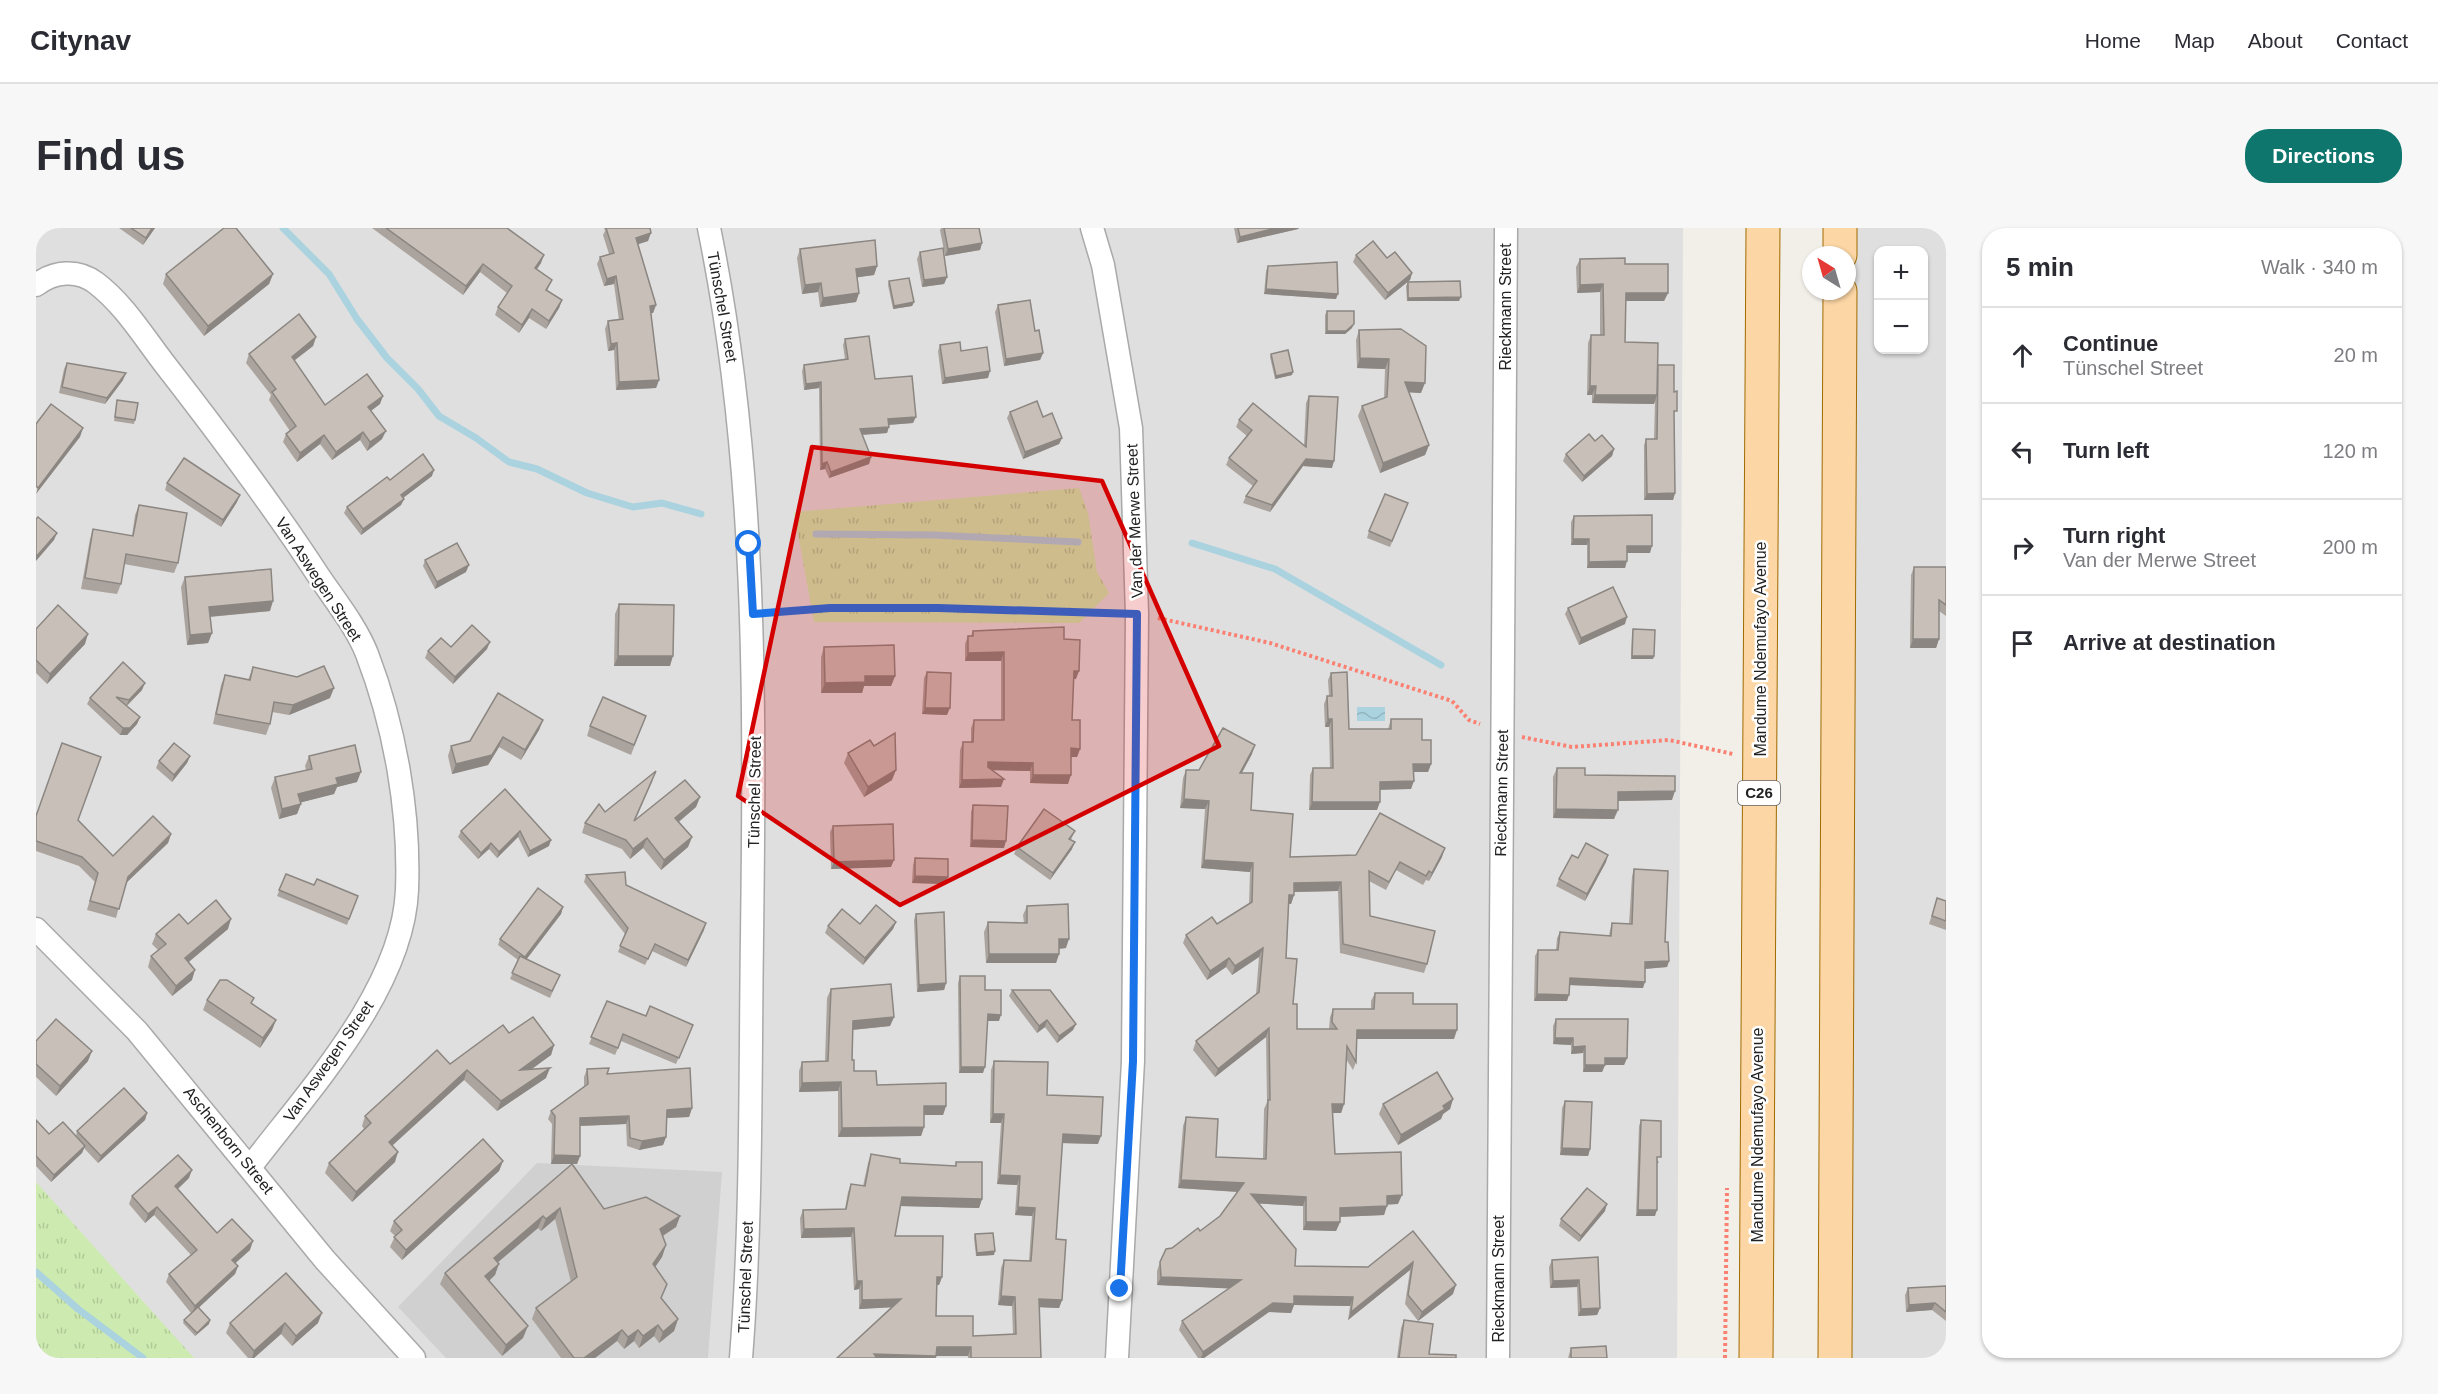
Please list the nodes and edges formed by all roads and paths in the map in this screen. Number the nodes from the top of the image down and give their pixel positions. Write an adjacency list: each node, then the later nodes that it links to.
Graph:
1 (709, 228): 9 (street, Tünschel Street)
2 (1092, 228): 10 (street, Van der Merwe Street)
3 (1506, 228): 11 (street, Rieckmann Street)
4 (1763, 228): 19 (main road, Mandume Ndemufayo Avenue / C26)
5 (1840, 228): 6 (main road)
6 (1840, 246)
7 (36, 285): 14 (street, Van Aswegen Street)
8 (1840, 300): 20 (main road)
9 (753, 614): 10 (path); 16 (street, Tünschel Street)
10 (1137, 614): 11 (path); 17 (street, Van der Merwe Street)
11 (1502, 732): 12 (path); 18 (street, Rieckmann Street)
12 (1734, 754)
13 (36, 928): 14 (street, Aschenborn Street)
14 (251, 1166): 15 (street, Aschenborn Street)
15 (414, 1358)
16 (741, 1358)
17 (1117, 1358)
18 (1498, 1358)
19 (1756, 1358)
20 (1836, 1358)

